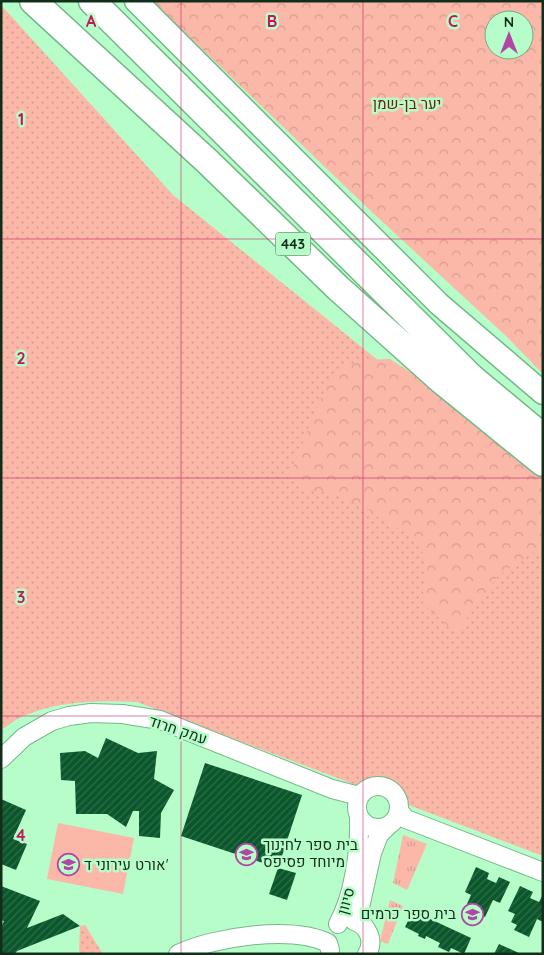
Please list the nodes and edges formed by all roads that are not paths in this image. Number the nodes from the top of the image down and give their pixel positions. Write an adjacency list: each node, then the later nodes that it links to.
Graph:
1 (33, 1): 6 (highway, 443)
2 (92, 1): 5 (highway, 443)
3 (136, 1): 4 (main road)
4 (543, 393)
5 (543, 437)
6 (543, 463)
7 (1, 759): 8 (street, עמק חרוד)
8 (359, 796): 9 (street); 10 (street)
9 (359, 818): 10 (street); 12 (street, סיוון)
10 (394, 818): 11 (street); 13 (street, סיוון)
11 (543, 872)
12 (338, 924): 13 (street); 14 (street, סיוון)
13 (364, 926): 16 (street, סיוון)
14 (331, 952): 15 (street)
15 (178, 954)
16 (367, 954)

